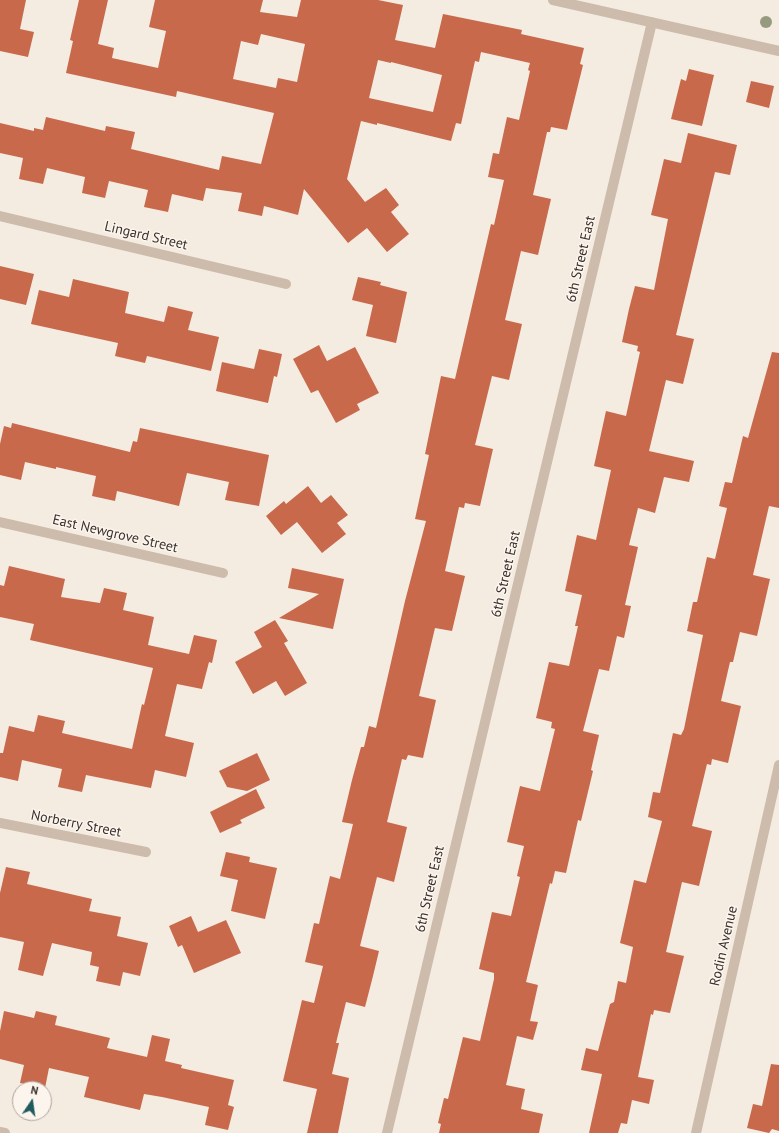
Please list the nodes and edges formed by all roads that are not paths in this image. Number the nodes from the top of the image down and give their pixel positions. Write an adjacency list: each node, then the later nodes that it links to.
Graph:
1 (553, 0): 2 (street)
2 (652, 22): 3 (street); 13 (street, 6th Street East)
3 (779, 51)
4 (0, 216): 5 (street, Lingard Street)
5 (286, 284)
6 (0, 522): 7 (street, East Newgrove Street)
7 (223, 573)
8 (779, 765): 14 (street, Rodin Avenue)
9 (0, 822): 10 (street, Norberry Street)
10 (146, 852)
11 (0, 1132): 12 (street)
12 (5, 1133)
13 (387, 1133)
14 (696, 1133)

